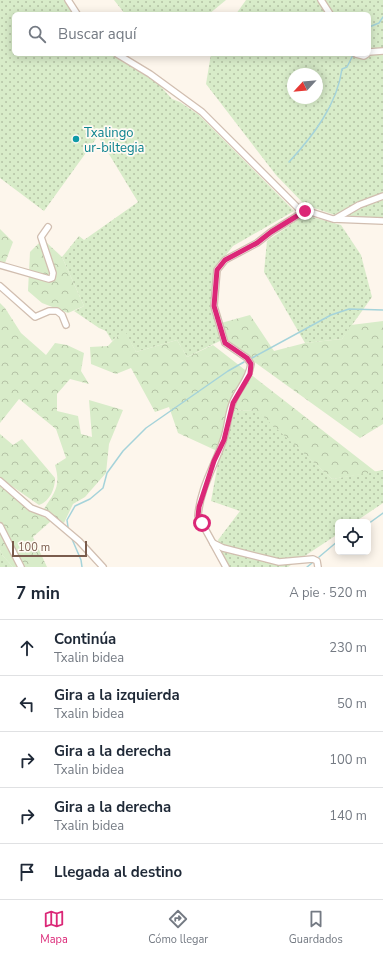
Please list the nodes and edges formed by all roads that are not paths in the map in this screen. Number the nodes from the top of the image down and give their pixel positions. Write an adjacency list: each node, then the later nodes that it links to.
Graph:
1 (68, 0): 3 (street)
2 (321, 0): 4 (street)
3 (76, 12)
4 (329, 12)
5 (383, 51): 6 (street)
6 (371, 53)
7 (119, 56): 9 (street)
8 (383, 196): 10 (street)
9 (305, 211): 10 (street); 18 (street)
10 (334, 220): 11 (street)
11 (383, 221)
12 (48, 227): 13 (street)
13 (0, 265)
14 (0, 286): 15 (street)
15 (66, 326)
16 (0, 481): 20 (street)
17 (0, 526): 19 (street)
18 (213, 543): 21 (street); 22 (street)
19 (21, 567)
20 (103, 567)
21 (226, 567)
22 (318, 567)

